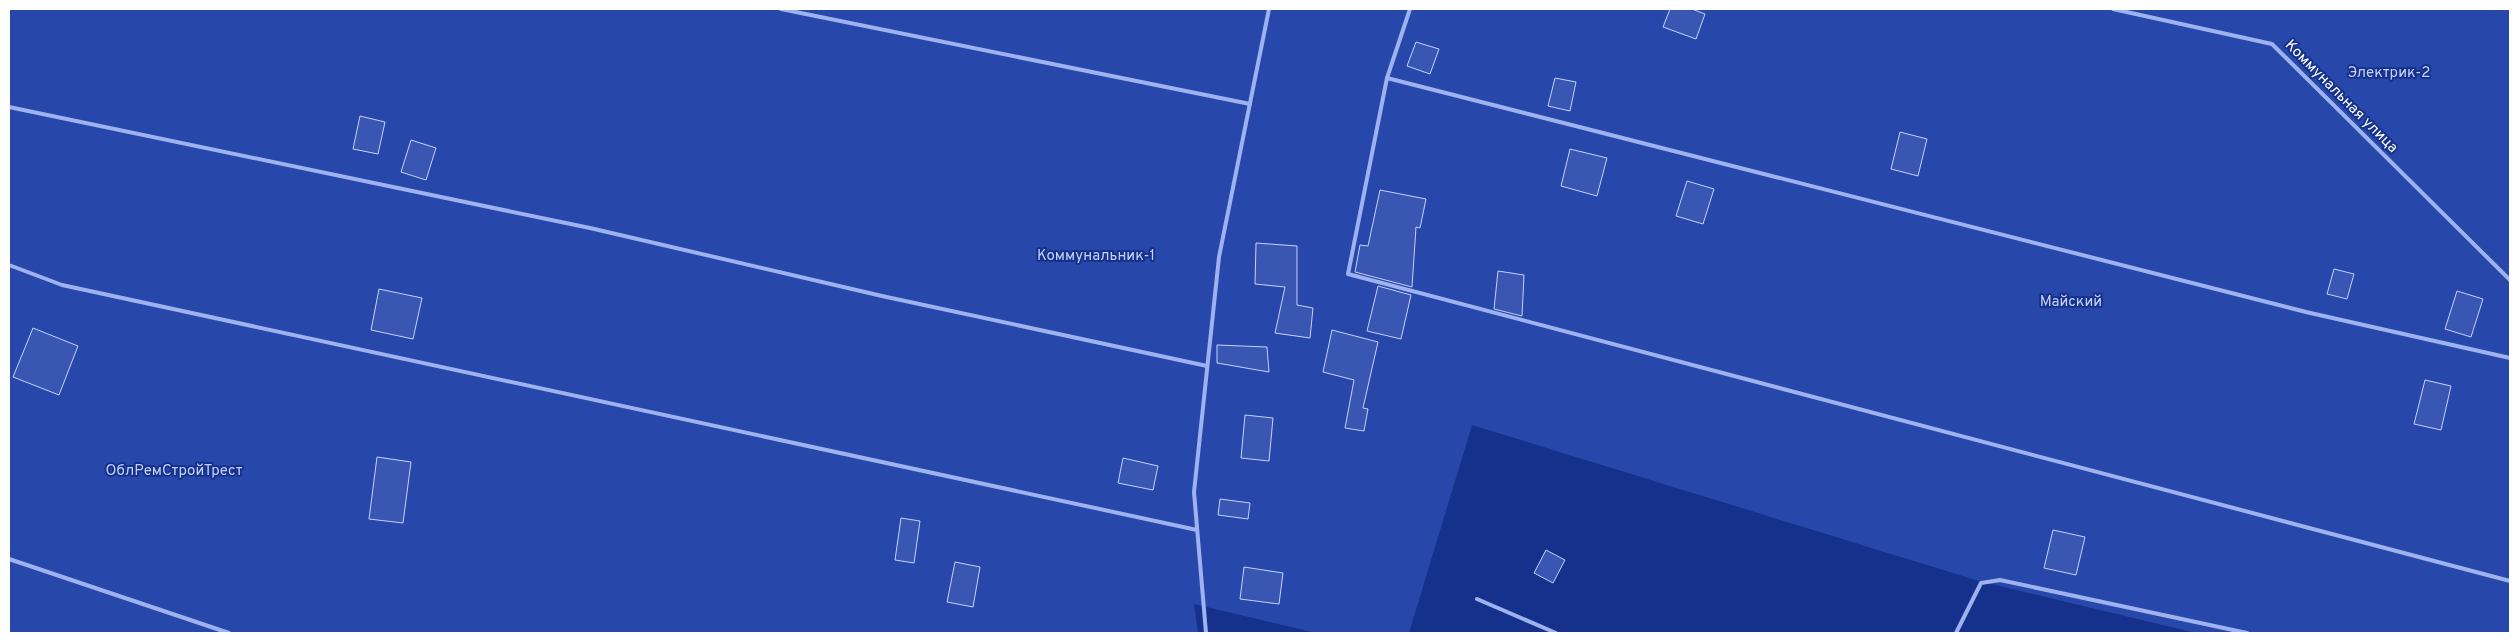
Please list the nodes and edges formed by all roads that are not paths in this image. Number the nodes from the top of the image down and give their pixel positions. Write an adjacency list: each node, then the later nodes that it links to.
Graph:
1 (782, 9): 6 (lane)
2 (1269, 9): 6 (lane)
3 (1410, 9): 5 (lane)
4 (2113, 9): 9 (lane, Коммунальная улица)
5 (1387, 78): 10 (lane); 14 (lane)
6 (1250, 104): 11 (lane)
7 (9, 107): 11 (lane)
8 (9, 265): 12 (lane)
9 (2510, 280)
10 (2510, 358)
11 (1207, 366): 12 (lane)
12 (1197, 530): 17 (lane)
13 (9, 559): 16 (lane)
14 (2510, 581)
15 (1478, 599): 18 (lane)
16 (229, 633)
17 (1206, 633)
18 (1556, 633)
19 (1956, 633): 20 (lane)
20 (2247, 633)

